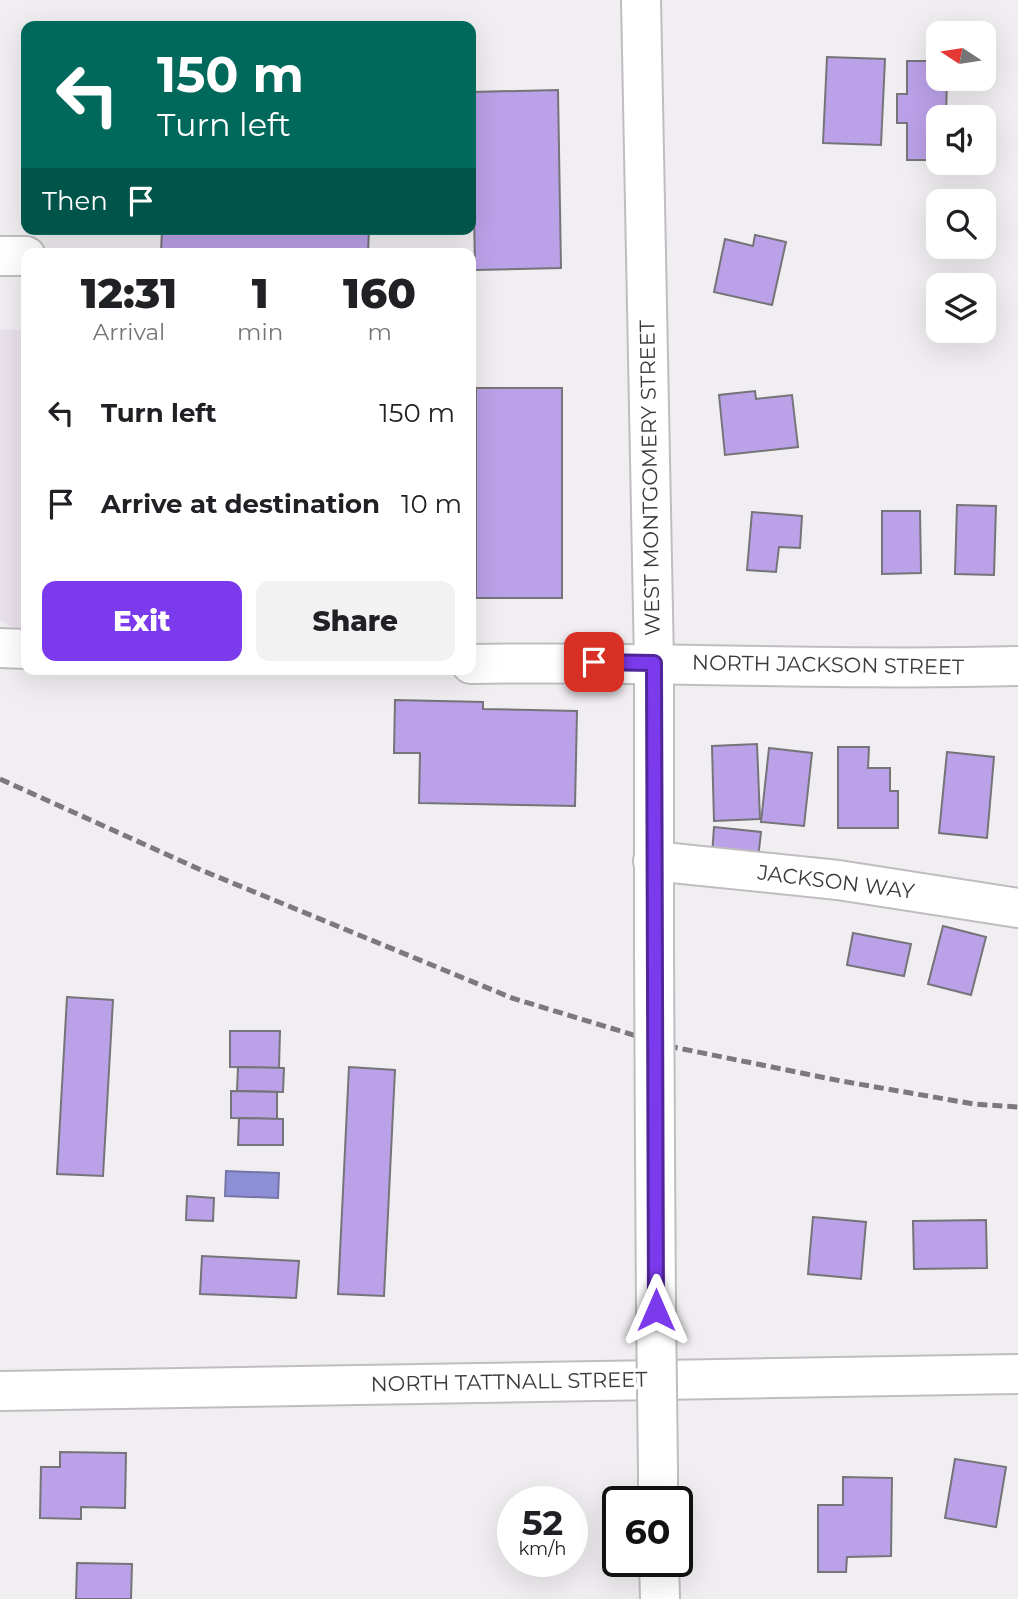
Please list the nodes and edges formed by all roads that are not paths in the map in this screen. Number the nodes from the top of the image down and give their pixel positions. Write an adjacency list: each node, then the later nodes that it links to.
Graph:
1 (641, 0): 6 (street, WEST MONTGOMERY STREET)
2 (0, 256): 3 (street)
3 (21, 256)
4 (0, 648): 5 (street)
5 (21, 649)
6 (654, 663): 7 (street, NORTH JACKSON STREET); 8 (street, NORTH JACKSON STREET); 9 (street, WEST MONTGOMERY STREET)
7 (476, 664)
8 (1018, 666)
9 (653, 861): 10 (street, JACKSON WAY); 13 (street, WEST MONTGOMERY STREET, bridge)
10 (1018, 908)
11 (1018, 1374): 12 (street, NORTH TATTNALL STREET)
12 (0, 1391)
13 (658, 1486)
14 (659, 1577): 15 (street)
15 (660, 1599)

